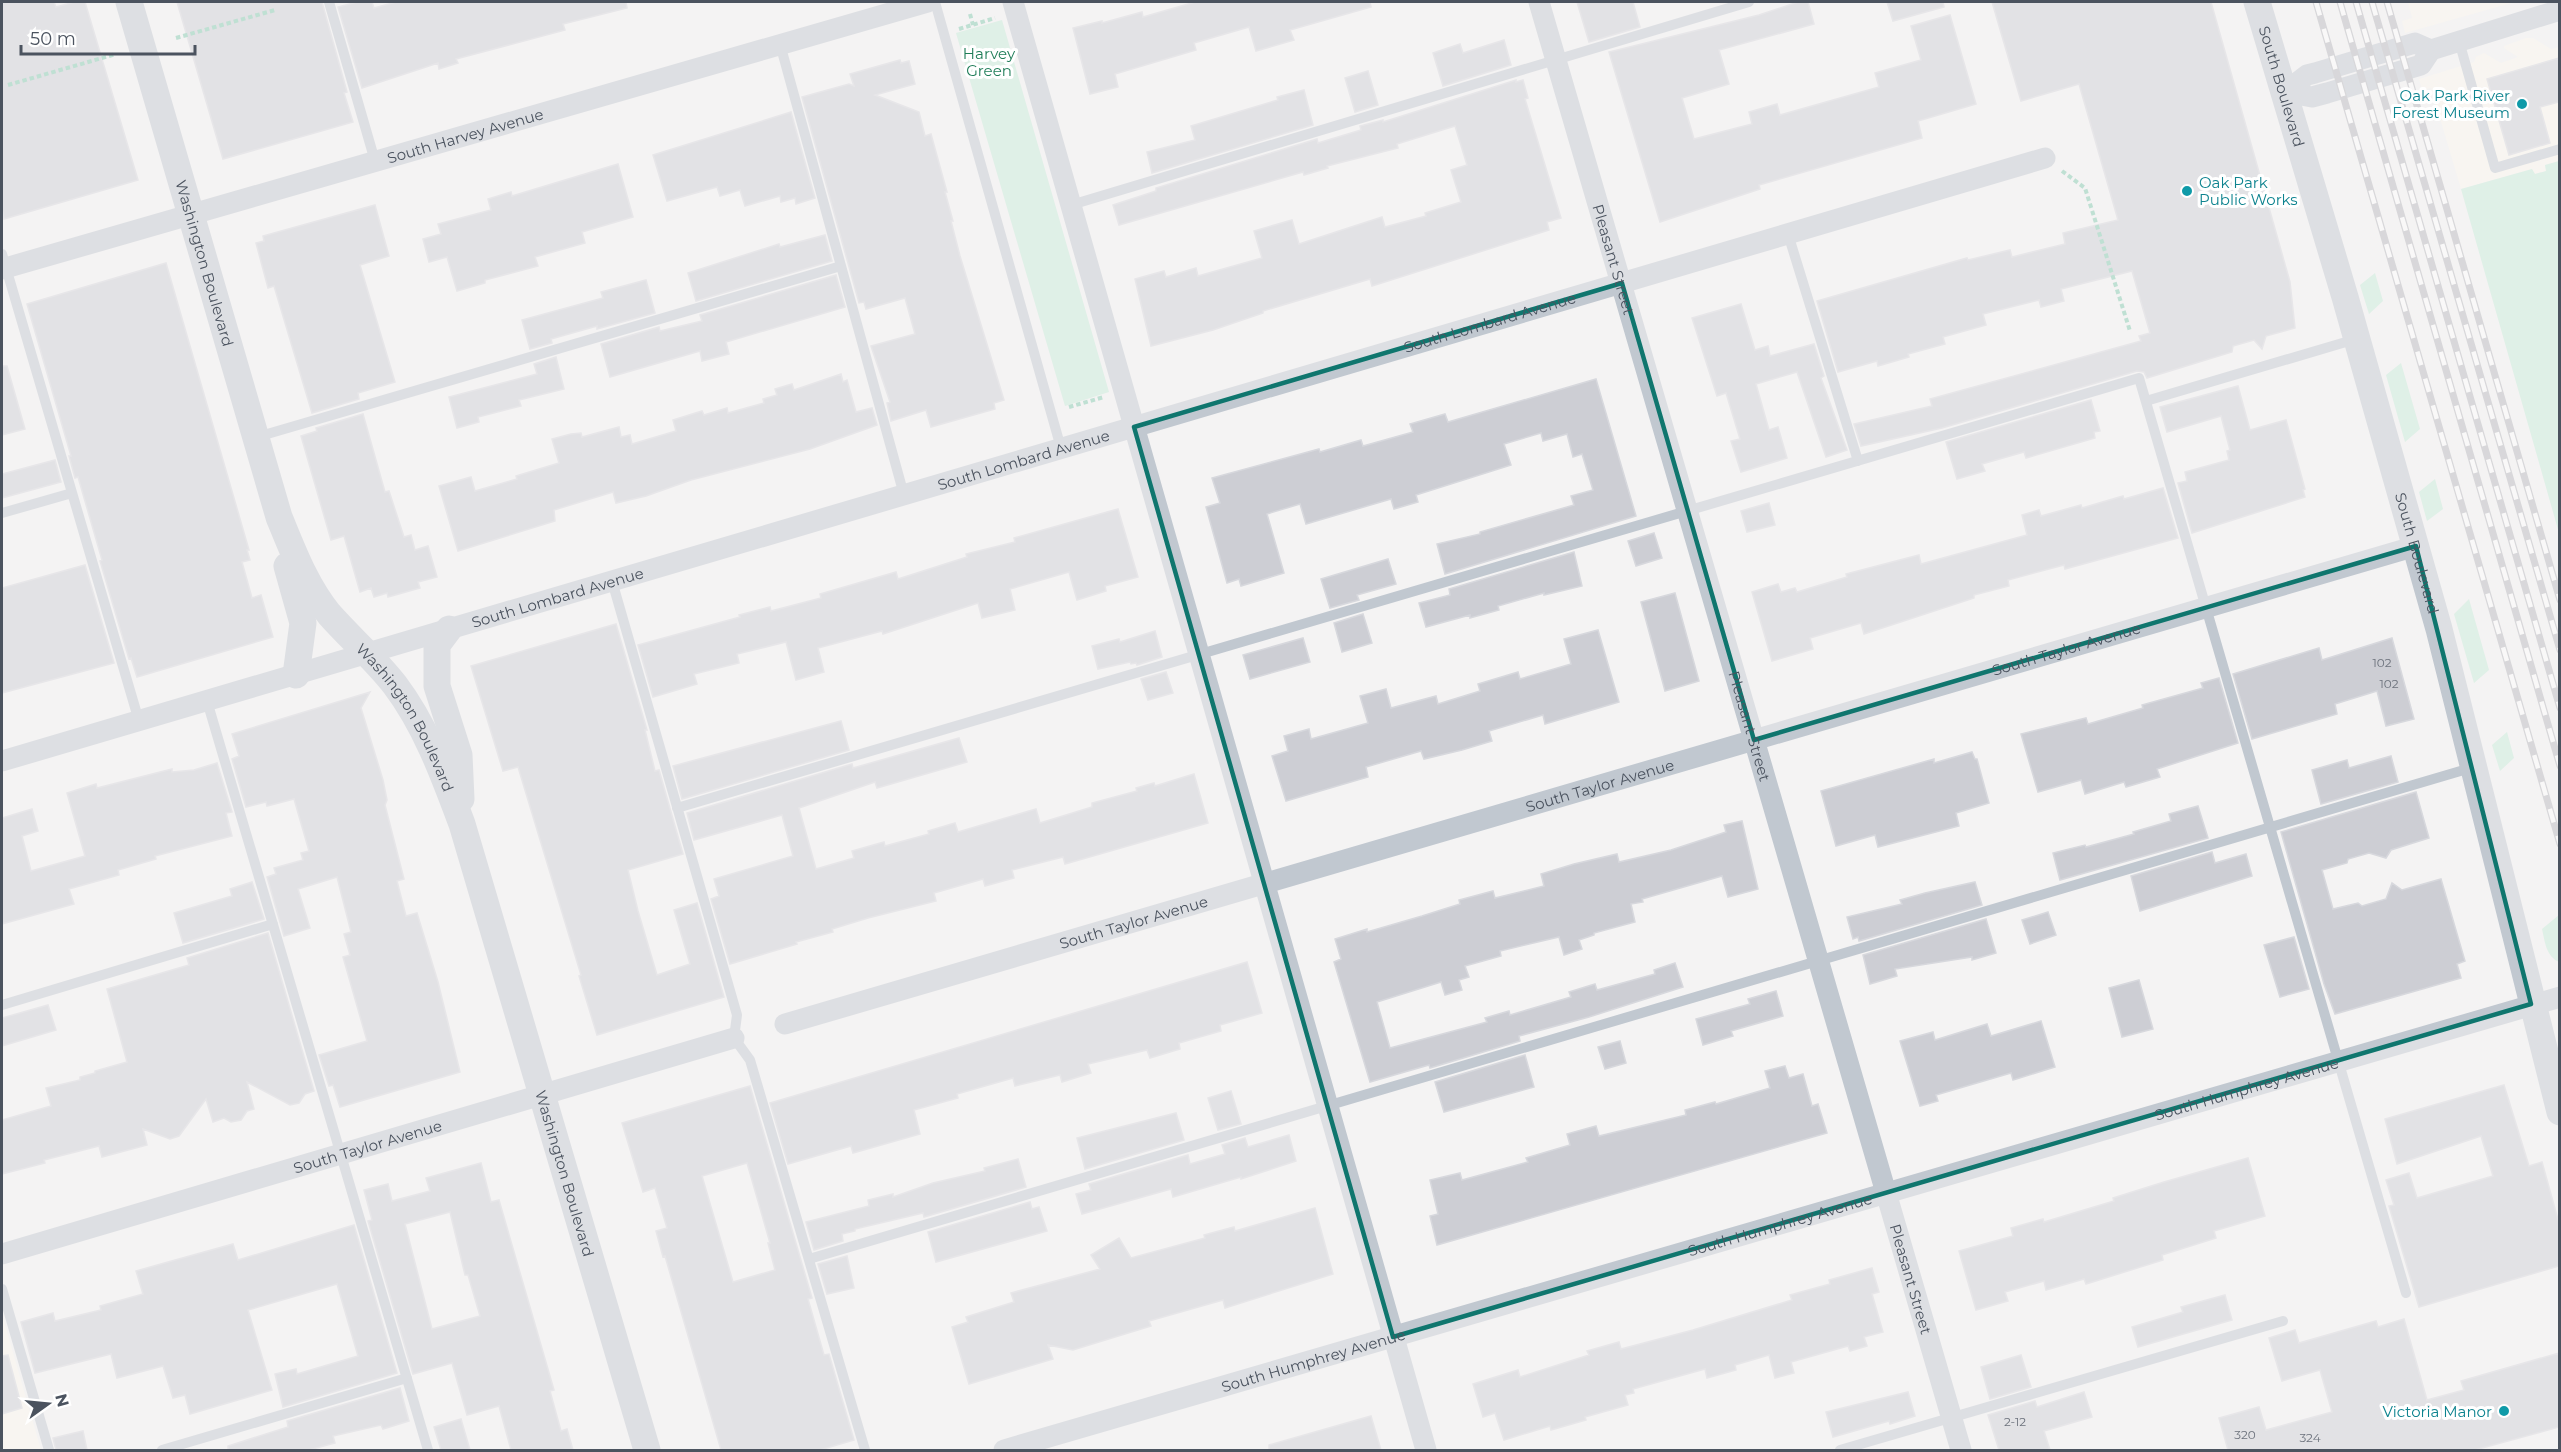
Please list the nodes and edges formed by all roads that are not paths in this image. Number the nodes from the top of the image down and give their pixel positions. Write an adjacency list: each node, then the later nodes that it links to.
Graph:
1 (129, 2): 18 (street, Washington Boulevard)
2 (329, 2): 16 (lane)
3 (928, 2): 11 (street, South Harvey Avenue)
4 (934, 2): 27 (lane)
5 (1013, 2): 17 (street)
6 (1539, 2): 12 (street, Pleasant Street)
7 (1749, 2): 12 (lane)
8 (2257, 2): 13 (street, South Boulevard)
9 (2559, 10): 10 (street)
10 (2459, 41): 13 (street); 14 (lane)
11 (780, 44): 16 (street, South Harvey Avenue); 21 (lane)
12 (1556, 58): 17 (lane); 22 (street, Pleasant Street)
13 (2285, 92): 23 (street, South Boulevard)
14 (2559, 149)
15 (2045, 158): 19 (street, South Lombard Avenue)
16 (375, 161): 18 (street, South Harvey Avenue)
17 (1071, 205): 25 (street)
18 (191, 214): 20 (street, South Harvey Avenue); 26 (street, Washington Boulevard)
19 (1788, 234): 22 (street, South Lombard Avenue); 28 (lane)
20 (3, 263): 29 (lane)
21 (841, 266): 26 (lane); 30 (lane)
22 (1622, 283): 25 (street, South Lombard Avenue); 31 (street, Pleasant Street)
23 (2357, 338): 24 (lane); 34 (street, South Boulevard)
24 (2146, 401): 28 (lane); 36 (lane)
25 (1134, 427): 27 (street, South Lombard Avenue); 39 (street)
26 (256, 437): 33 (street, Washington Boulevard)
27 (1061, 448): 30 (street, South Lombard Avenue)
28 (1858, 461): 31 (lane)
29 (72, 493): 32 (lane); 42 (lane)
30 (904, 495): 35 (street, South Lombard Avenue)
31 (1688, 511): 39 (lane); 43 (street, Pleasant Street)
32 (2, 513)
33 (279, 517): 38 (street, Washington Boulevard); 40 (street)
34 (2416, 546): 36 (street, South Taylor Avenue); 45 (street, South Boulevard)
35 (612, 581): 37 (street, South Lombard Avenue); 46 (lane)
36 (2206, 608): 43 (street, South Taylor Avenue); 48 (lane)
37 (449, 629): 38 (street, South Lombard Avenue); 47 (street)
38 (366, 653): 40 (street, South Lombard Avenue); 47 (street, Washington Boulevard)
39 (1199, 654): 46 (lane); 49 (street)
40 (296, 675): 41 (street, South Lombard Avenue)
41 (207, 701): 42 (street, South Lombard Avenue); 50 (lane)
42 (139, 721): 44 (street, South Lombard Avenue)
43 (1754, 740): 49 (street, South Taylor Avenue); 51 (street, Pleasant Street)
44 (2, 761)
45 (2475, 767): 48 (lane); 52 (street, South Boulevard)
46 (678, 808): 55 (lane)
47 (462, 824): 57 (street, Washington Boulevard)
48 (2270, 826): 51 (lane); 56 (lane)
49 (1264, 883): 54 (street, South Taylor Avenue); 58 (street)
50 (273, 924): 53 (lane); 60 (lane)
51 (1819, 960): 58 (lane); 61 (street, Pleasant Street)
52 (2551, 997): 56 (street, South Humphrey Avenue); 59 (street, South Boulevard)
53 (2, 1005)
54 (785, 1024)
55 (734, 1038): 57 (street, South Taylor Avenue); 63 (lane)
56 (2338, 1060): 61 (street, South Humphrey Avenue); 65 (lane)
57 (542, 1095): 60 (street, South Taylor Avenue); 73 (street, Washington Boulevard)
58 (1328, 1106): 63 (lane); 67 (street)
59 (2559, 1112)
60 (341, 1154): 62 (street, South Taylor Avenue); 68 (lane)
61 (1886, 1192): 67 (street, South Humphrey Avenue); 69 (street, Pleasant Street)
62 (2, 1254)
63 (809, 1260): 74 (lane)
64 (2, 1289): 70 (lane)
65 (2406, 1293)
66 (2283, 1321): 69 (lane)
67 (1393, 1337): 75 (street, South Humphrey Avenue); 76 (street)
68 (406, 1378): 71 (lane); 72 (lane)
69 (1952, 1418): 77 (lane); 78 (street, Pleasant Street)
70 (49, 1450)
71 (162, 1450)
72 (428, 1450)
73 (647, 1450)
74 (865, 1450)
75 (1004, 1450)
76 (1426, 1450)
77 (1840, 1450)
78 (1961, 1450)

